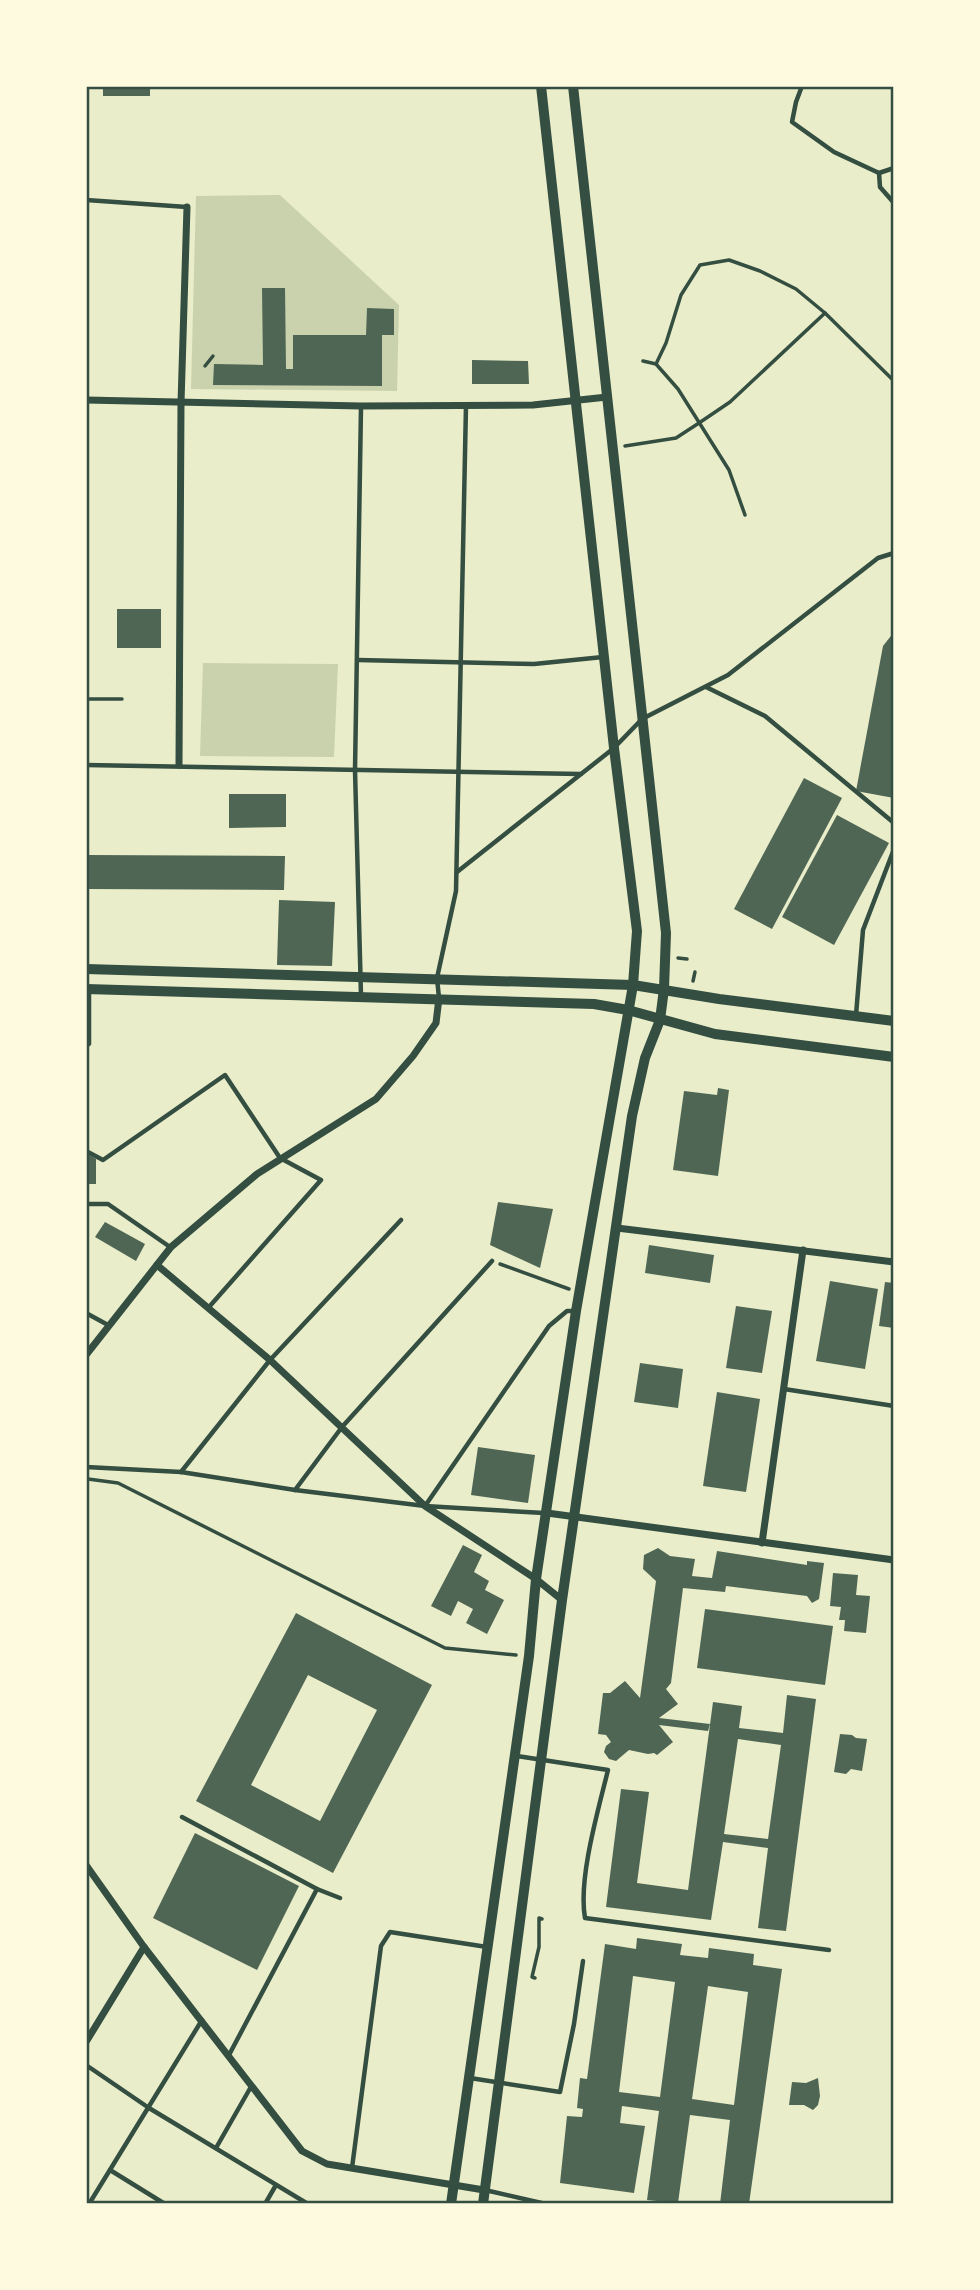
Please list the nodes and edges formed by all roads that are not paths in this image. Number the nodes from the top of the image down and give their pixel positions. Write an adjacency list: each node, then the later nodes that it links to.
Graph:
1 (541, 86): 11 (street)
2 (573, 86): 9 (street)
3 (802, 86): 5 (lane)
4 (894, 168): 5 (lane)
5 (879, 173): 7 (lane)
6 (86, 200): 8 (lane)
7 (894, 203)
8 (187, 207): 12 (street)
9 (607, 397): 11 (street); 20 (street)
10 (86, 401): 12 (street)
11 (576, 401): 13 (street); 16 (street)
12 (181, 402): 14 (street); 23 (street)
13 (466, 404): 14 (street); 18 (lane)
14 (361, 406): 17 (lane)
15 (894, 552): 19 (lane)
16 (604, 657): 18 (lane); 21 (street)
17 (359, 660): 18 (lane); 24 (lane)
18 (462, 662): 25 (lane)
19 (706, 687): 20 (lane); 27 (lane)
20 (642, 719): 21 (lane); 35 (street)
21 (614, 748): 26 (lane); 33 (street)
22 (86, 765): 23 (lane)
23 (179, 765): 24 (lane)
24 (355, 770): 25 (lane); 31 (lane)
25 (459, 771): 26 (lane); 29 (lane)
26 (581, 774): 29 (lane)
27 (894, 823)
28 (894, 849): 39 (lane)
29 (457, 872): 32 (lane)
30 (86, 969): 31 (street)
31 (361, 976): 32 (street); 36 (lane)
32 (437, 978): 33 (street); 37 (lane)
33 (633, 985): 35 (street); 38 (street)
34 (87, 989): 36 (street); 42 (lane)
35 (664, 989): 39 (street); 40 (street)
36 (361, 996): 37 (street)
37 (439, 998): 38 (street); 45 (street)
38 (628, 1010): 40 (street); 55 (street)
39 (856, 1016): 41 (street)
40 (660, 1020): 43 (street); 48 (street)
41 (894, 1021)
42 (86, 1046)
43 (894, 1057)
44 (86, 1151): 45 (lane)
45 (280, 1157): 49 (street); 54 (lane)
46 (86, 1204): 49 (lane)
47 (401, 1220): 59 (lane)
48 (617, 1228): 50 (street); 68 (street)
49 (171, 1247): 53 (street)
50 (803, 1250): 52 (street); 60 (street)
51 (492, 1261): 62 (lane)
52 (894, 1262)
53 (157, 1265): 54 (street); 57 (street)
54 (209, 1307): 59 (street)
55 (576, 1311): 66 (lane); 67 (street)
56 (86, 1313): 57 (lane)
57 (109, 1325): 58 (street)
58 (86, 1355)
59 (271, 1360): 62 (street); 64 (lane)
60 (784, 1389): 61 (lane); 69 (street)
61 (894, 1406)
62 (342, 1427): 65 (lane); 66 (street)
63 (86, 1467): 64 (lane)
64 (181, 1472): 65 (lane)
65 (295, 1490): 66 (lane)
66 (425, 1506): 67 (lane); 71 (street)
67 (547, 1513): 68 (street); 71 (street)
68 (573, 1517): 69 (street); 72 (street)
69 (762, 1543): 70 (street)
70 (894, 1560)
71 (536, 1579): 72 (street); 73 (street)
72 (562, 1600): 74 (street)
73 (514, 1755): 74 (lane); 80 (street)
74 (540, 1760): 81 (lane); 88 (street)
75 (182, 1817): 77 (lane)
76 (86, 1865): 79 (street)
77 (317, 1889): 78 (lane); 85 (lane)
78 (340, 1898)
79 (144, 1947): 83 (street); 84 (street)
80 (488, 1947): 87 (street); 92 (lane)
81 (829, 1950)
82 (583, 1961): 88 (lane)
83 (202, 2020): 85 (street); 90 (lane)
84 (86, 2042)
85 (229, 2055): 89 (street)
86 (86, 2065): 90 (lane)
87 (470, 2078): 88 (lane); 95 (street)
88 (497, 2084): 96 (street)
89 (252, 2085): 91 (lane); 92 (street)
90 (149, 2108): 91 (lane); 93 (lane)
91 (216, 2148): 94 (lane)
92 (352, 2168): 95 (street)
93 (110, 2170): 97 (lane); 98 (lane)
94 (276, 2185): 99 (lane); 100 (lane)
95 (453, 2185): 96 (street); 101 (street)
96 (484, 2190): 102 (street); 103 (lane)
97 (89, 2204)
98 (165, 2204)
99 (265, 2204)
100 (309, 2204)
101 (451, 2204)
102 (482, 2204)
103 (546, 2204)

